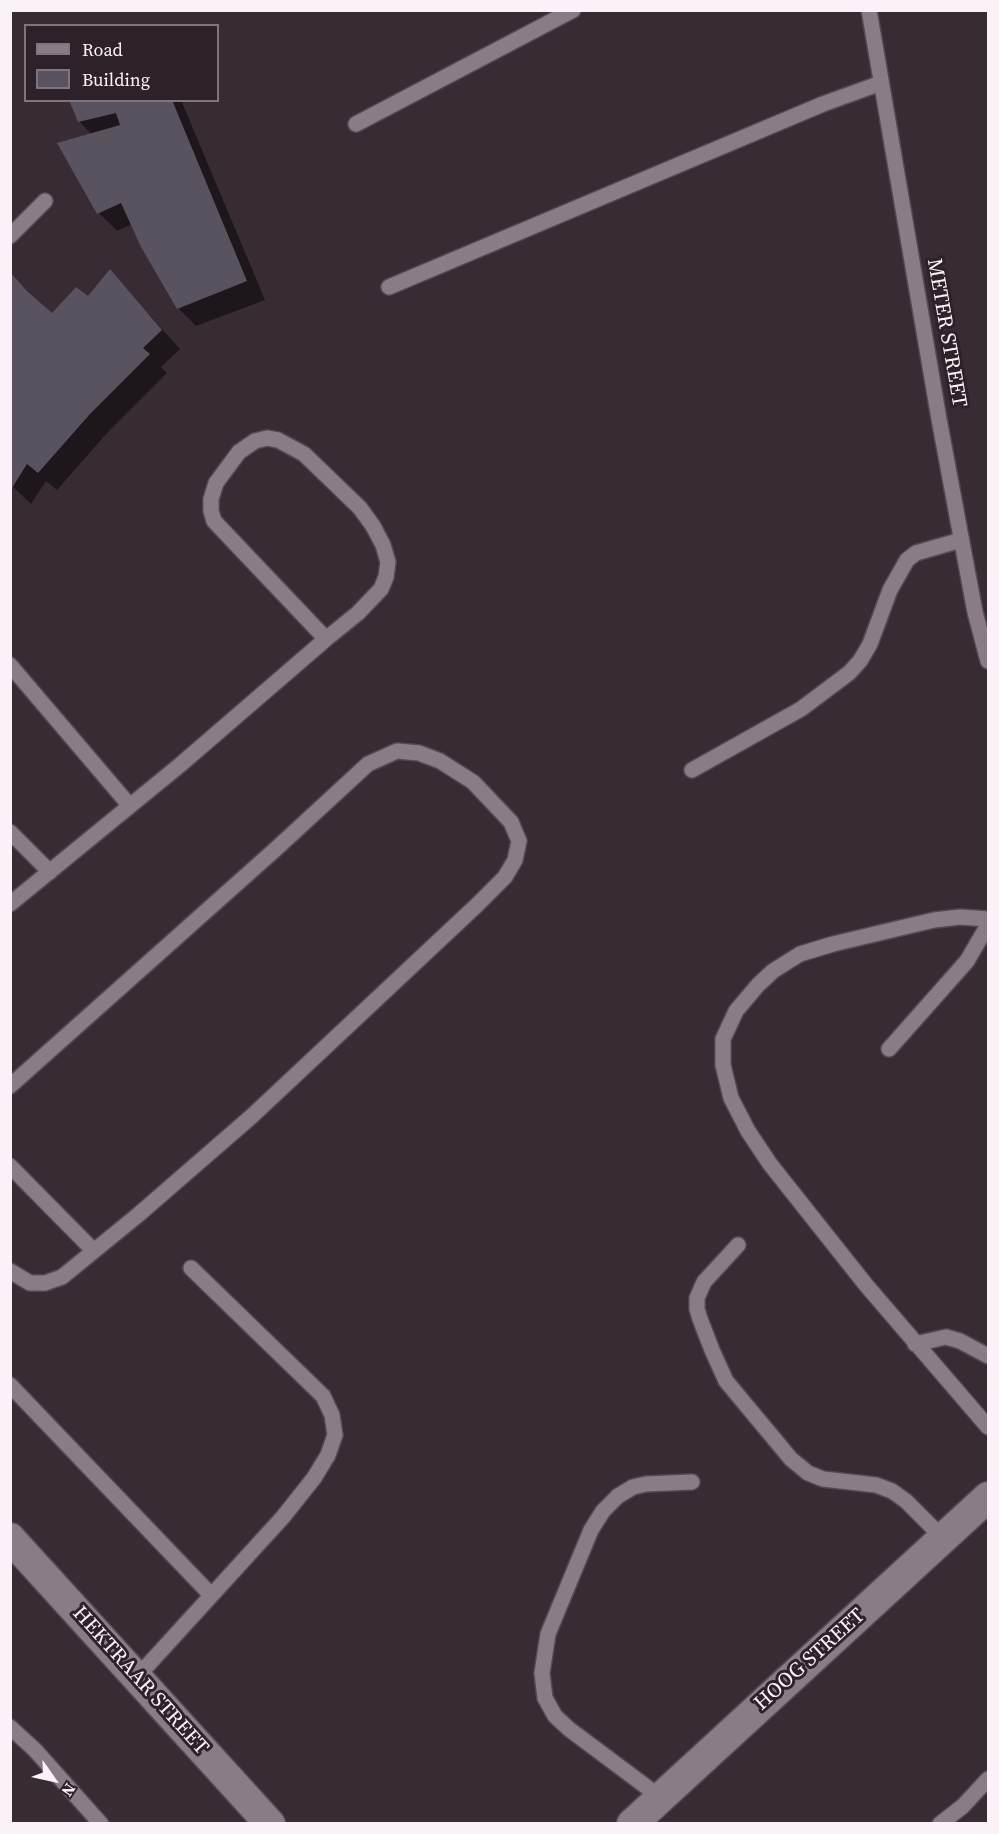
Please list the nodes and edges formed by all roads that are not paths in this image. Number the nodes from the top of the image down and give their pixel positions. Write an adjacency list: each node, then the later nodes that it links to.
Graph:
1 (573, 10): 4 (lane)
2 (869, 10): 3 (lane, METER STREET)
3 (881, 83): 7 (lane); 8 (lane, METER STREET)
4 (356, 124)
5 (45, 201): 6 (lane)
6 (10, 236)
7 (389, 287)
8 (962, 540): 10 (lane, METER STREET); 12 (lane)
9 (326, 639): 9 (lane); 13 (lane)
10 (988, 661)
11 (10, 665): 13 (lane)
12 (692, 770)
13 (130, 806): 15 (lane)
14 (10, 832): 15 (lane)
15 (50, 872): 16 (lane)
16 (10, 904)
17 (988, 919): 26 (lane)
18 (988, 925): 19 (lane)
19 (889, 1049)
20 (10, 1086): 23 (lane)
21 (10, 1166): 23 (lane)
22 (738, 1245): 33 (lane)
23 (94, 1251): 25 (lane)
24 (191, 1268): 34 (lane)
25 (10, 1271)
26 (915, 1344): 27 (lane); 29 (lane)
27 (988, 1356)
28 (10, 1384): 34 (lane)
29 (988, 1427)
30 (692, 1482): 38 (lane)
31 (988, 1497): 33 (street, HOOG STREET)
32 (10, 1538): 35 (street, HEKTRAAR STREET)
33 (944, 1539): 38 (street, HOOG STREET)
34 (211, 1595): 35 (lane)
35 (137, 1677): 40 (street, HEKTRAAR STREET)
36 (10, 1727): 39 (lane)
37 (988, 1779): 42 (lane)
38 (660, 1797): 41 (street, HOOG STREET)
39 (102, 1824)
40 (270, 1824)
41 (632, 1824)
42 (940, 1824)

